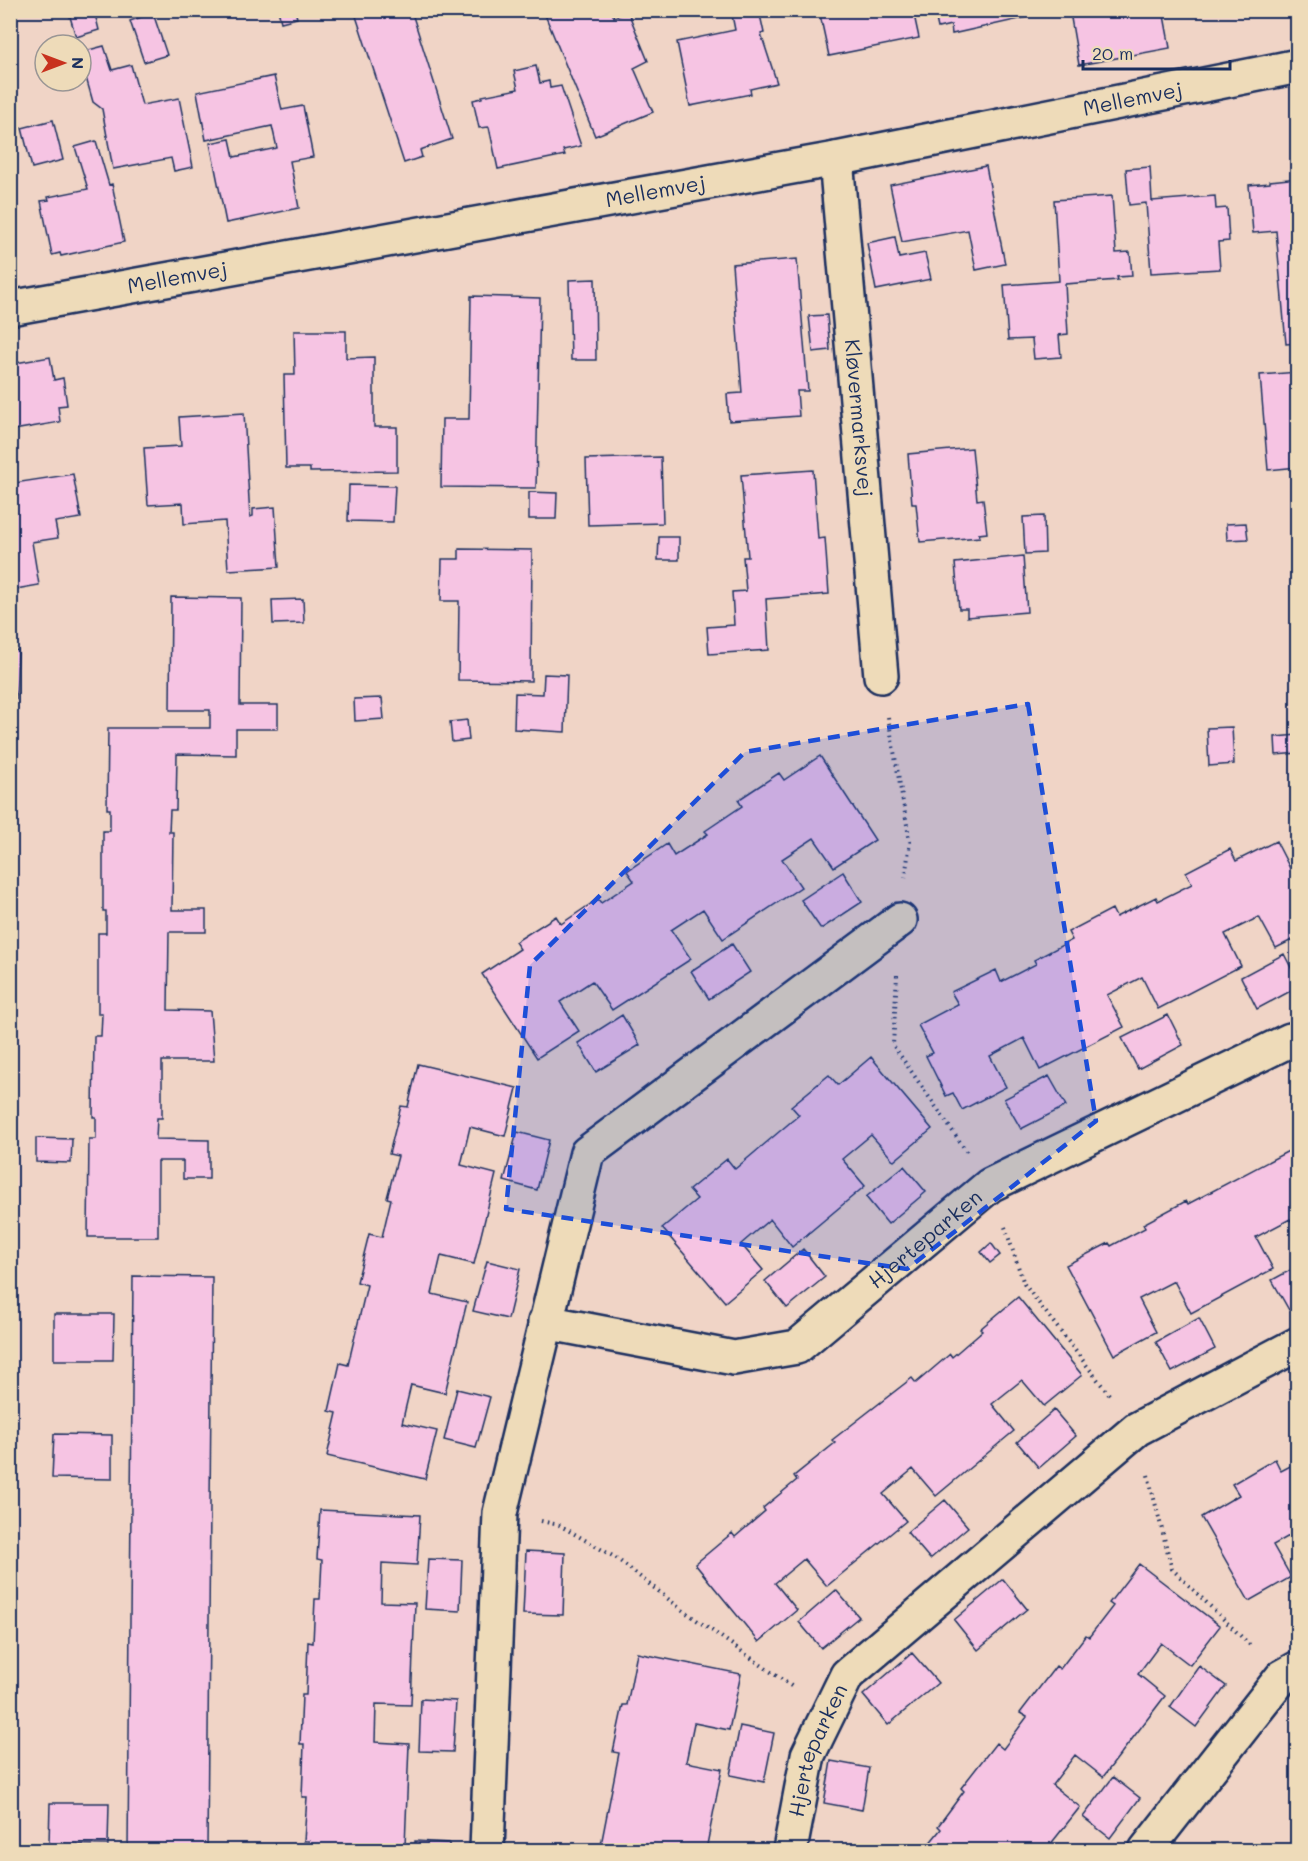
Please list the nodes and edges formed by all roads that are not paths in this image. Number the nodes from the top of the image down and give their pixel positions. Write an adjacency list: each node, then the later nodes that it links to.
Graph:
1 (1298, 66): 2 (street, Mellemvej)
2 (836, 159): 3 (street, Mellemvej); 4 (street, Kløvermarksvej)
3 (10, 308)
4 (881, 676)
5 (900, 920): 7 (street)
6 (1298, 1039): 7 (street, Hjerteparken)
7 (545, 1322): 10 (street)
8 (1298, 1344): 11 (street, Hjerteparken)
9 (1298, 1668): 12 (street)
10 (487, 1851)
11 (790, 1851)
12 (1146, 1851)

